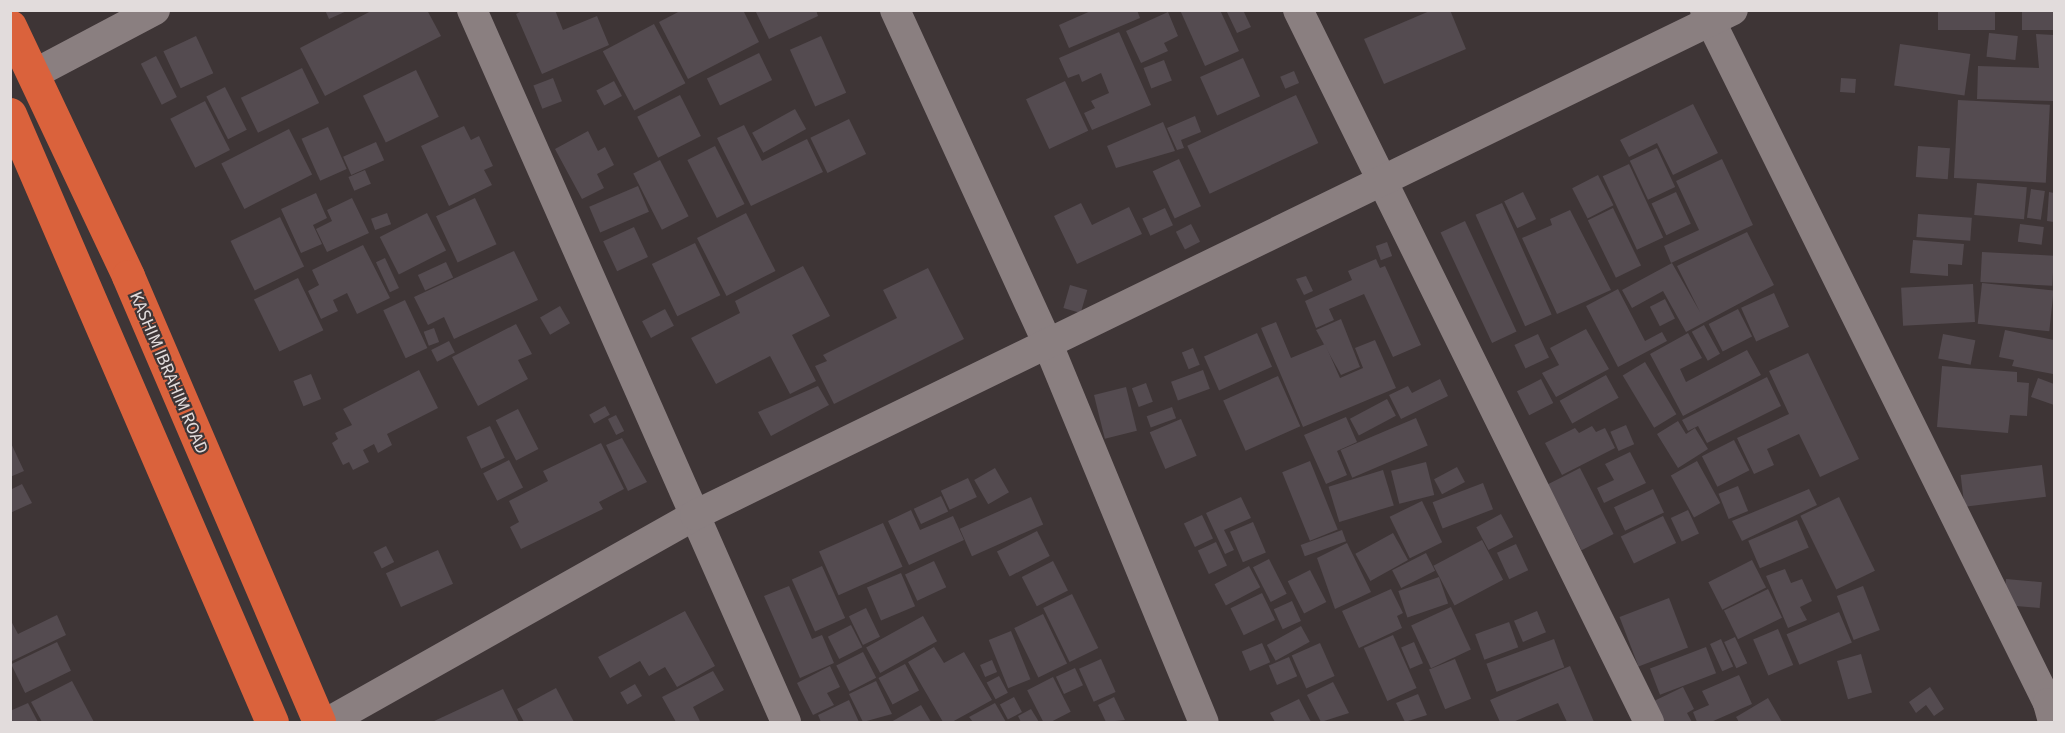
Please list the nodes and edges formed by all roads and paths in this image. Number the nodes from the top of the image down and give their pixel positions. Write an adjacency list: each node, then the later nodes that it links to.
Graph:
1 (155, 10): 7 (street)
2 (472, 10): 11 (street)
3 (895, 10): 10 (street)
4 (1298, 10): 9 (street)
5 (1716, 14): 9 (street); 12 (street)
6 (10, 26): 7 (highway, KASHIM IBRAHIM ROAD)
7 (34, 74): 14 (highway, KASHIM IBRAHIM ROAD)
8 (10, 114): 13 (highway)
9 (1378, 181): 10 (street); 18 (street)
10 (1047, 342): 11 (street); 17 (street)
11 (695, 515): 15 (street); 16 (street)
12 (2052, 701)
13 (269, 721)
14 (319, 723)
15 (328, 723)
16 (786, 723)
17 (1204, 723)
18 (1650, 723)

